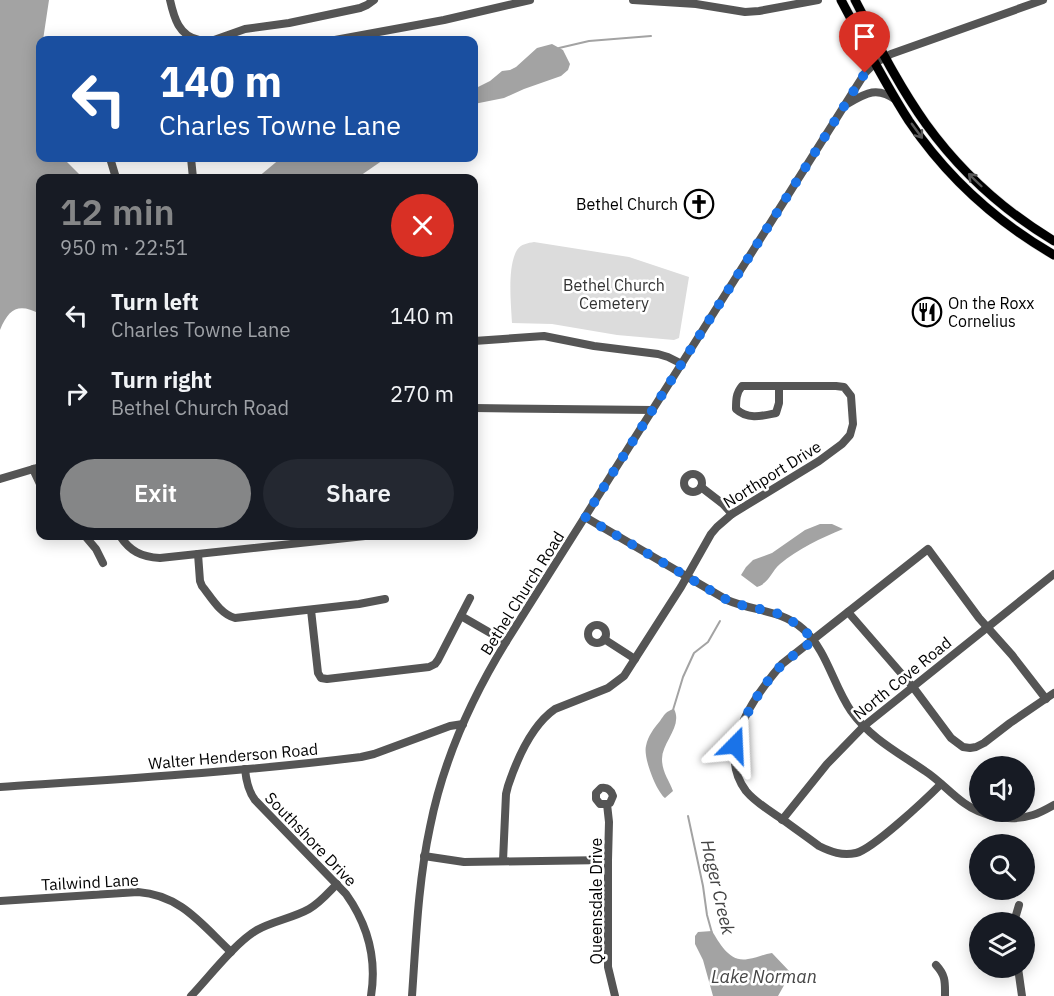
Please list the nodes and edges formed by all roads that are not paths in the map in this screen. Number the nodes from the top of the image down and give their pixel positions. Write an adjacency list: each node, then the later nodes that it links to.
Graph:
1 (170, 0): 9 (street)
2 (374, 0): 10 (street)
3 (530, 0): 11 (street)
4 (633, 0): 5 (street)
5 (818, 0)
6 (841, 0): 13 (main road)
7 (855, 0): 12 (main road)
8 (1043, 0): 12 (street, Bethel Church Road)
9 (187, 36)
10 (225, 36)
11 (357, 36)
12 (885, 57): 13 (street, Bethel Church Road); 17 (main road, one-way to 12)
13 (875, 63): 14 (main road); 15 (street, Bethel Church Road)
14 (897, 100): 15 (street); 16 (main road, one-way to 16)
15 (846, 104): 20 (street, Bethel Church Road)
16 (982, 203): 17 (main road); 18 (main road)
17 (1053, 240)
18 (1054, 255)
19 (478, 341): 20 (street)
20 (682, 364): 23 (street, Bethel Church Road)
21 (780, 386): 21 (street); 27 (street, Northport Drive)
22 (478, 408): 23 (street)
23 (653, 410): 28 (street, Bethel Church Road)
24 (36, 468): 25 (street)
25 (0, 479)
26 (701, 487): 27 (street)
27 (732, 514): 35 (street, Northport Drive)
28 (585, 517): 35 (street); 44 (street, Bethel Church Road)
29 (88, 540): 33 (street)
30 (123, 540): 32 (street)
31 (319, 540): 32 (street)
32 (198, 554): 38 (street)
33 (103, 563)
34 (1054, 574): 41 (street, North Cove Road)
35 (687, 577): 43 (street); 45 (street, Northport Drive)
36 (470, 598): 40 (street)
37 (385, 599): 38 (street)
38 (311, 610): 40 (street)
39 (848, 612): 41 (street); 43 (street); 46 (street)
40 (461, 616): 44 (street)
41 (987, 627): 46 (street, North Cove Road); 48 (street)
42 (604, 639): 45 (street)
43 (814, 640): 50 (street); 56 (street)
44 (506, 642): 49 (street, Bethel Church Road)
45 (635, 659): 59 (street, Northport Drive)
46 (913, 687): 48 (street); 50 (street, North Cove Road)
47 (1054, 693): 48 (street)
48 (1046, 699)
49 (463, 724): 51 (street, Walter Henderson Road); 57 (street, Bethel Church Road)
50 (864, 726): 52 (street); 56 (street, North Cove Road)
51 (244, 769): 53 (street, Walter Henderson Road); 60 (street, Southshore Drive)
52 (941, 784): 55 (street); 56 (street)
53 (0, 787)
54 (607, 804): 58 (street, Queensdale Drive)
55 (1054, 806)
56 (782, 820)
57 (424, 856): 59 (street); 69 (street, Bethel Church Road)
58 (608, 860): 59 (street); 70 (street, Queensdale Drive)
59 (503, 861)
60 (337, 884): 64 (street); 68 (street, Southshore Drive)
61 (0, 901): 64 (street, Tailwind Lane)
62 (1019, 905): 63 (street)
63 (1017, 912)
64 (231, 952): 67 (street)
65 (936, 965): 71 (street)
66 (1019, 978): 72 (street)
67 (191, 996)
68 (371, 996)
69 (412, 996)
70 (615, 996)
71 (945, 996)
72 (1022, 996)

